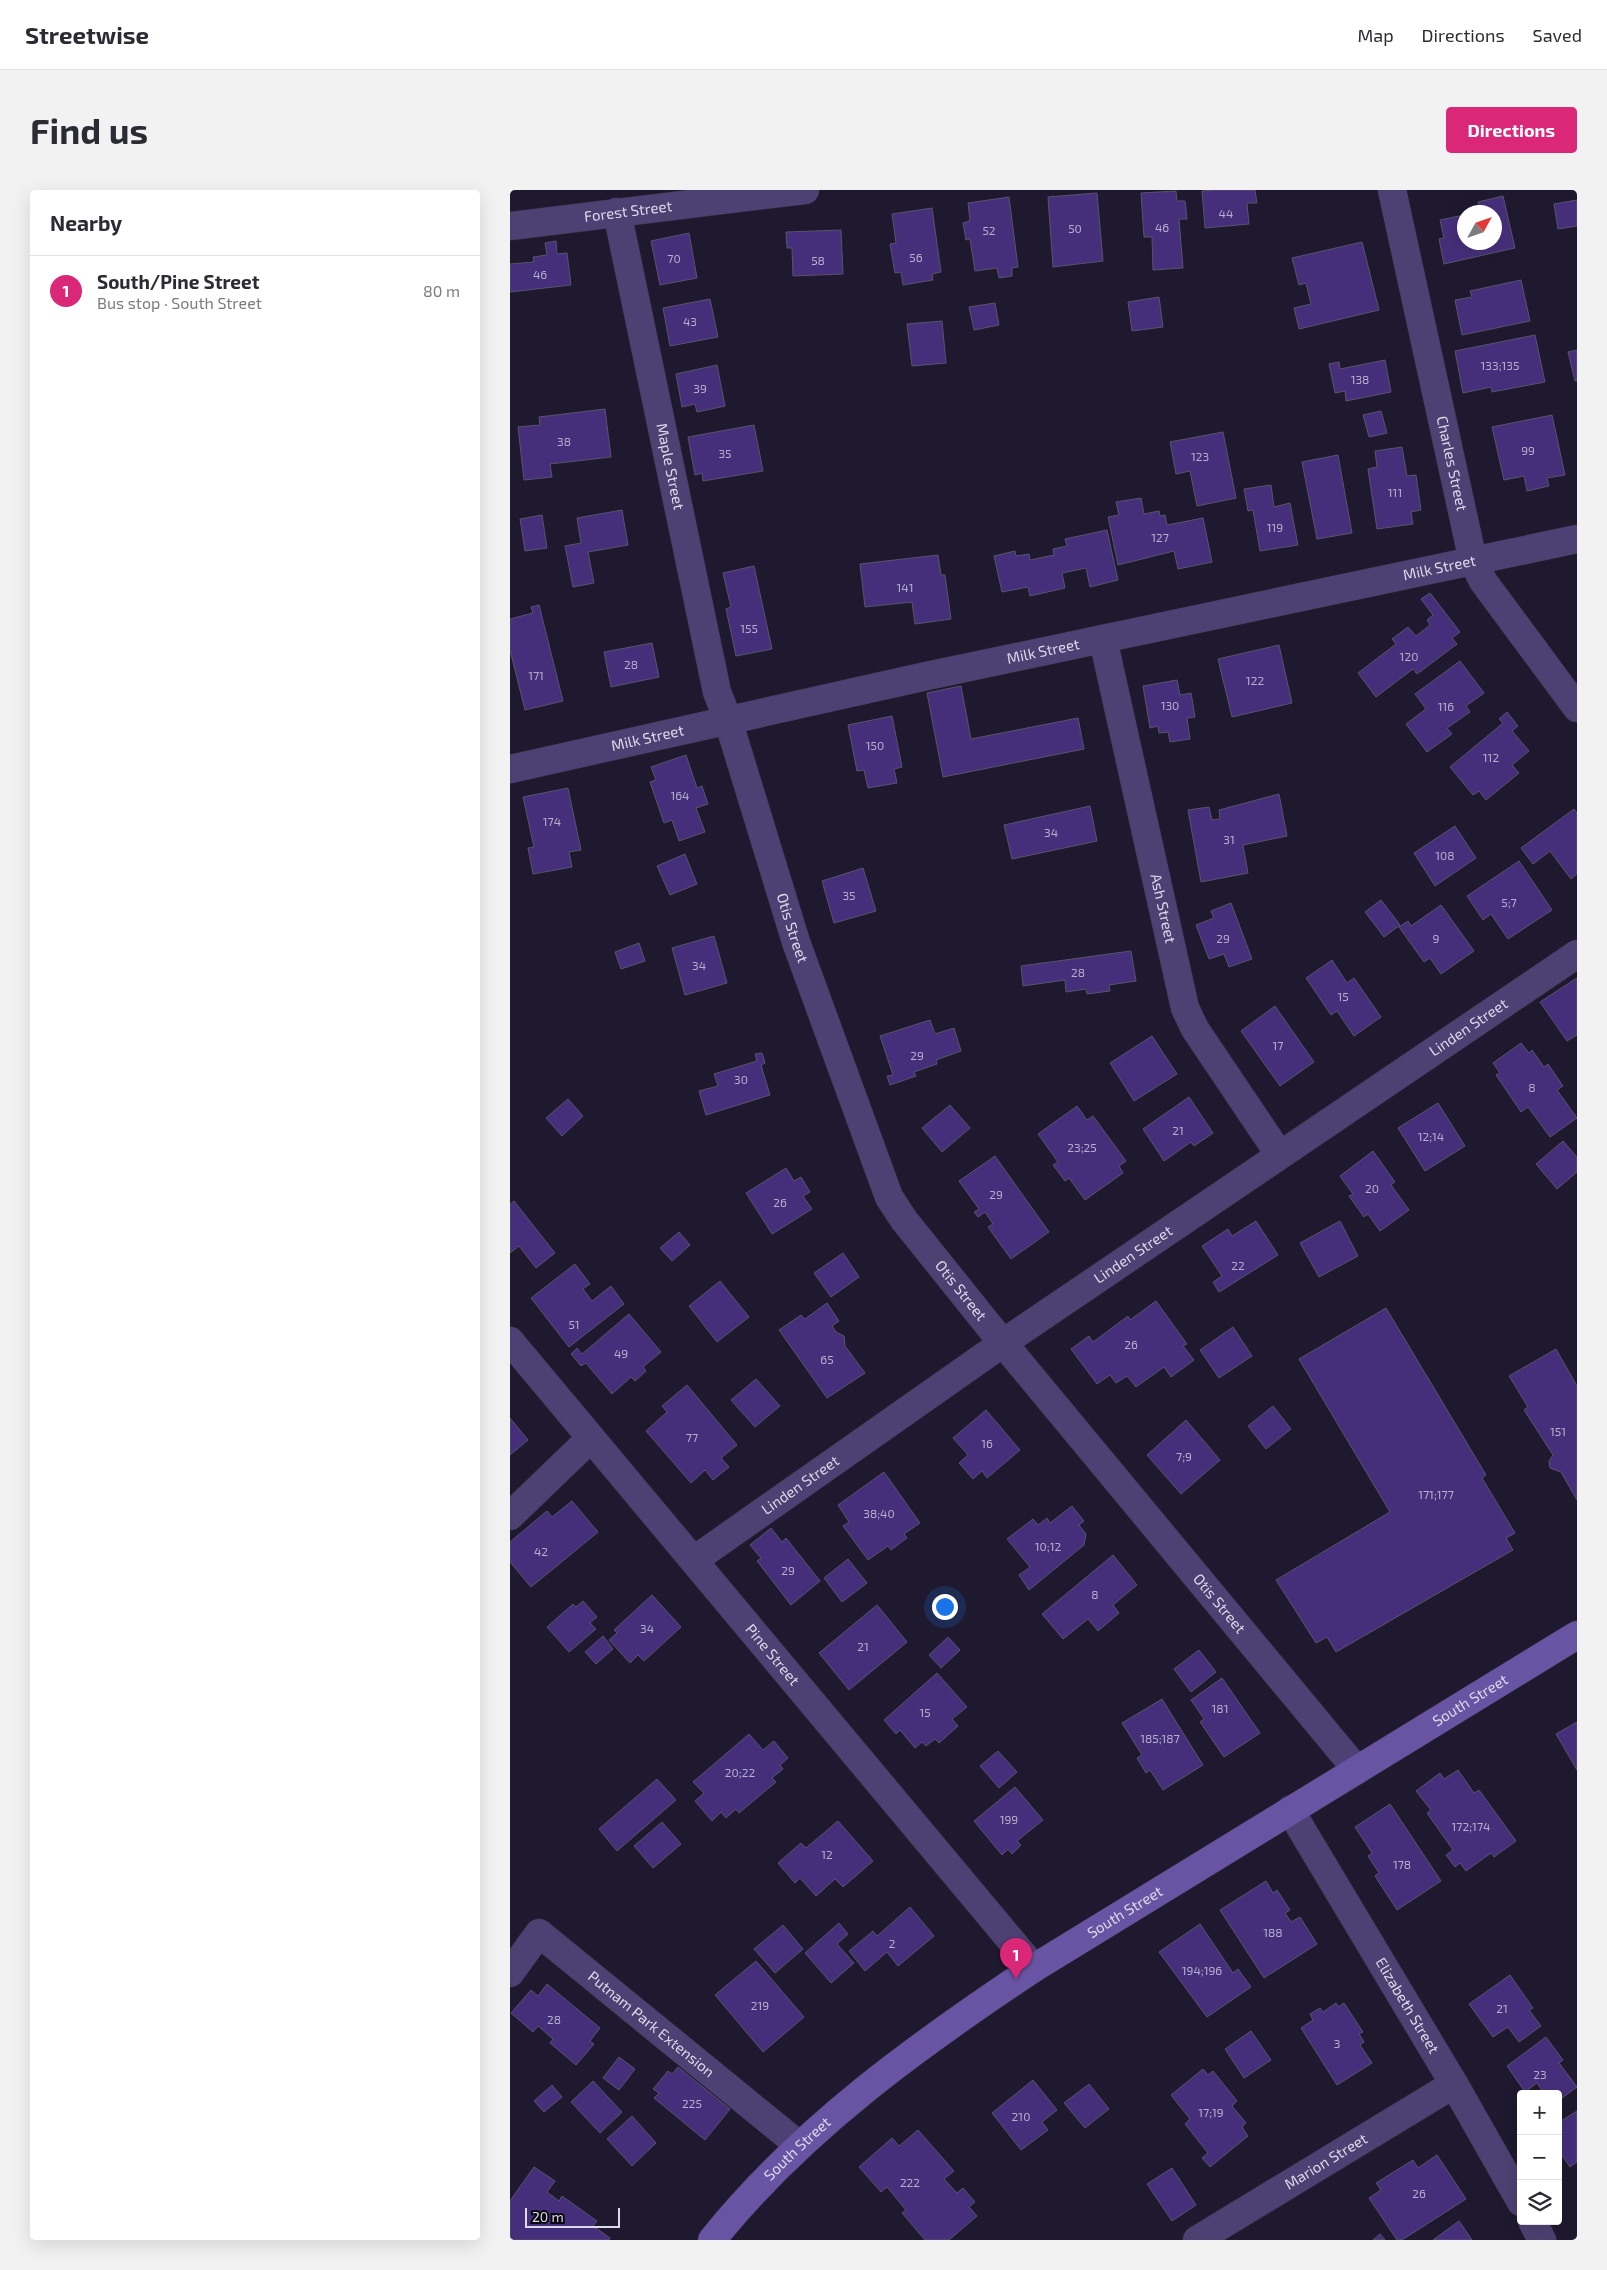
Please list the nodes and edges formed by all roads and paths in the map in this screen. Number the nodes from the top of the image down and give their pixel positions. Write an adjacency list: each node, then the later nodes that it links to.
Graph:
1 (805, 190): 3 (street, Forest Street)
2 (1392, 190): 6 (street, Charles Street)
3 (617, 212): 4 (street, Forest Street); 9 (street, Maple Street)
4 (510, 226)
5 (1577, 539): 6 (street, Milk Street)
6 (1473, 561): 7 (street, Milk Street); 8 (street, Charles Street)
7 (1103, 639): 9 (street, Milk Street); 12 (street, Ash Street)
8 (1577, 708)
9 (728, 720): 10 (street, Milk Street); 14 (street, Otis Street)
10 (510, 768)
11 (1577, 954): 12 (street, Linden Street)
12 (1279, 1154): 14 (street, Linden Street)
13 (510, 1341): 15 (street, Pine Street)
14 (1003, 1343): 17 (street, Linden Street); 19 (street, Otis Street)
15 (591, 1438): 16 (street); 17 (street, Pine Street)
16 (510, 1516)
17 (694, 1560): 21 (street, Pine Street)
18 (1577, 1635): 19 (main road, South Street)
19 (1357, 1770): 20 (main road, South Street)
20 (1290, 1810): 21 (main road, South Street); 23 (street, Elizabeth Street)
21 (1034, 1968): 24 (main road, South Street)
22 (510, 1973): 24 (street, Putnam Park Extension)
23 (1454, 2084): 25 (street, Elizabeth Street); 28 (street, Marion Street)
24 (800, 2146): 27 (main road, South Street)
25 (1517, 2195)
26 (1534, 2225): 29 (street)
27 (712, 2240)
28 (1198, 2240)
29 (1542, 2240)

